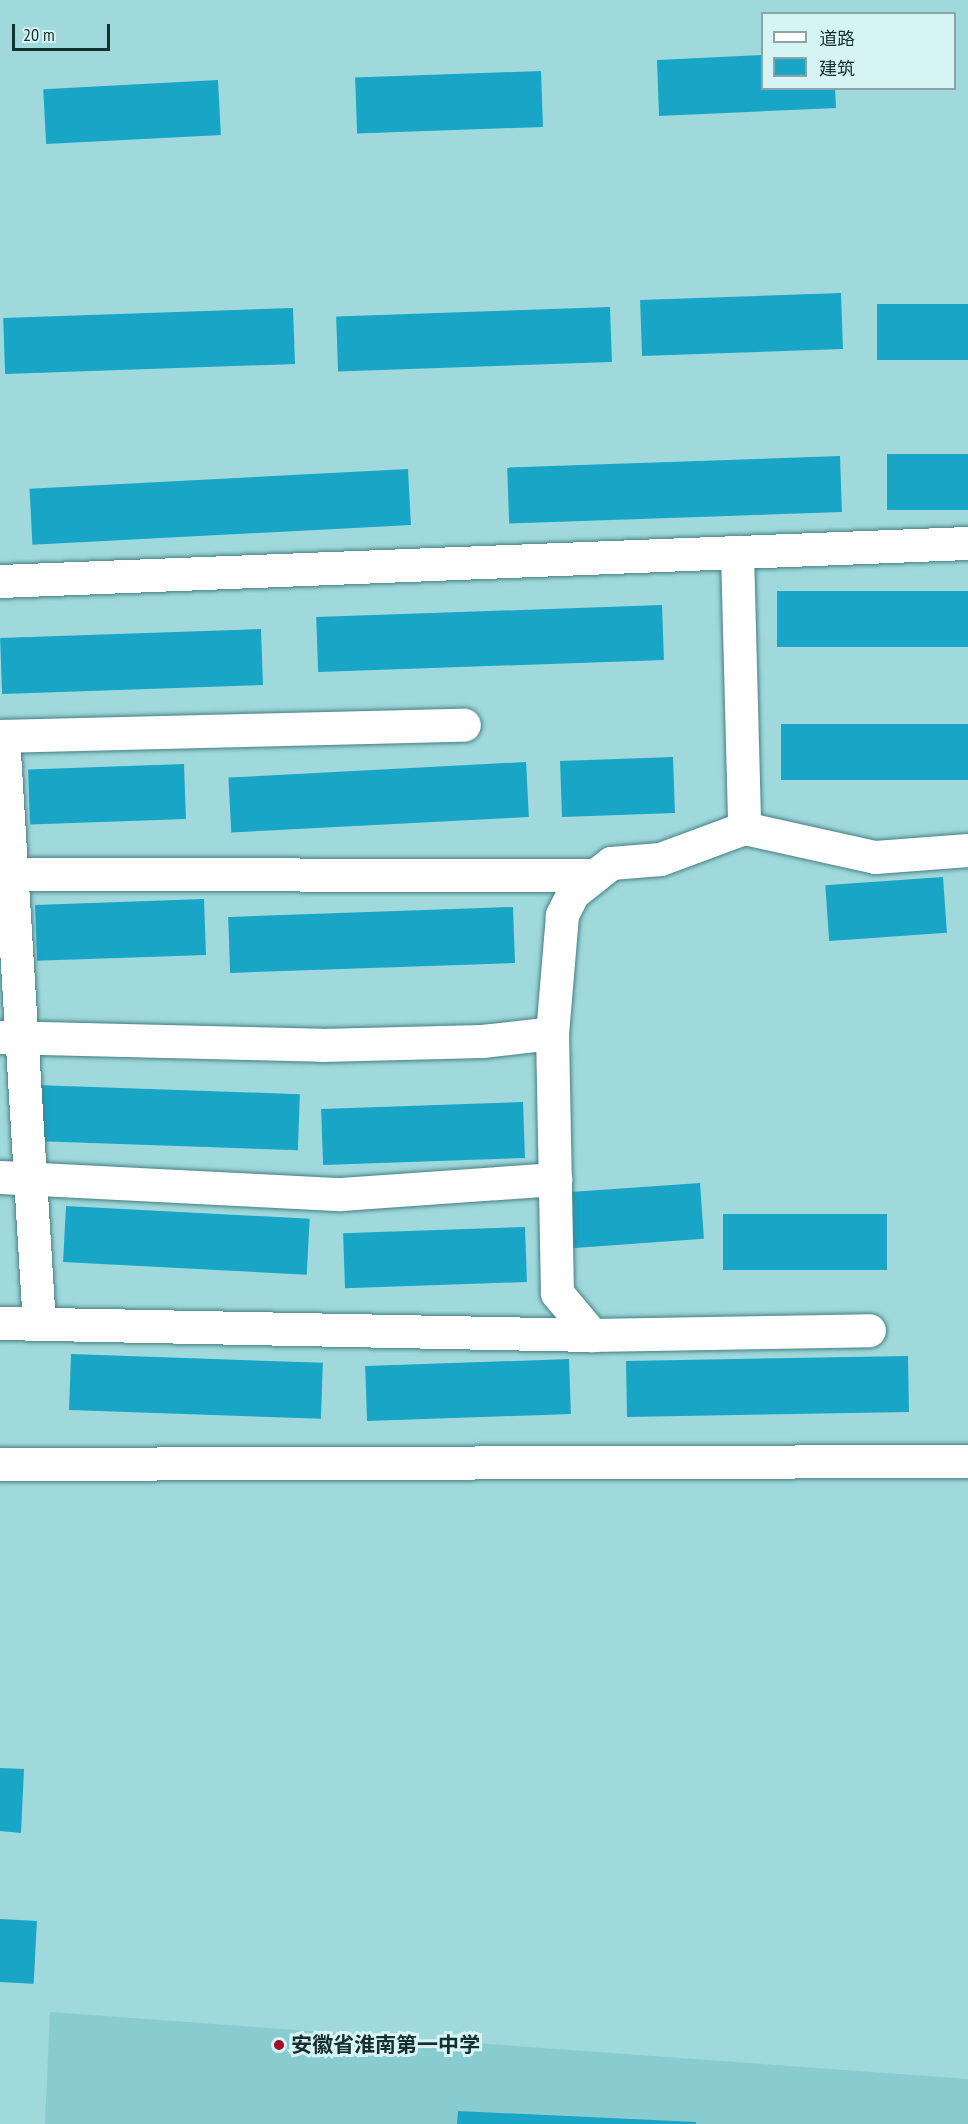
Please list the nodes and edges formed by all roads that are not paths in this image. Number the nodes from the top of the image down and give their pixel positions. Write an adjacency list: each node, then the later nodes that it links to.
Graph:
1 (968, 543): 2 (street)
2 (737, 552): 3 (street); 6 (street)
3 (0, 581)
4 (464, 725): 5 (street)
5 (1, 736): 8 (street)
6 (744, 828): 7 (street); 9 (street)
7 (968, 850)
8 (11, 874): 9 (street); 11 (street)
9 (590, 875): 10 (street)
10 (552, 1033): 11 (street); 13 (street)
11 (10, 1037): 12 (street)
12 (15, 1177): 13 (street); 15 (street)
13 (555, 1179): 17 (street)
14 (0, 1323): 15 (street)
15 (39, 1324): 17 (street)
16 (869, 1330): 17 (street)
17 (592, 1335)
18 (968, 1461): 19 (street)
19 (0, 1464)

